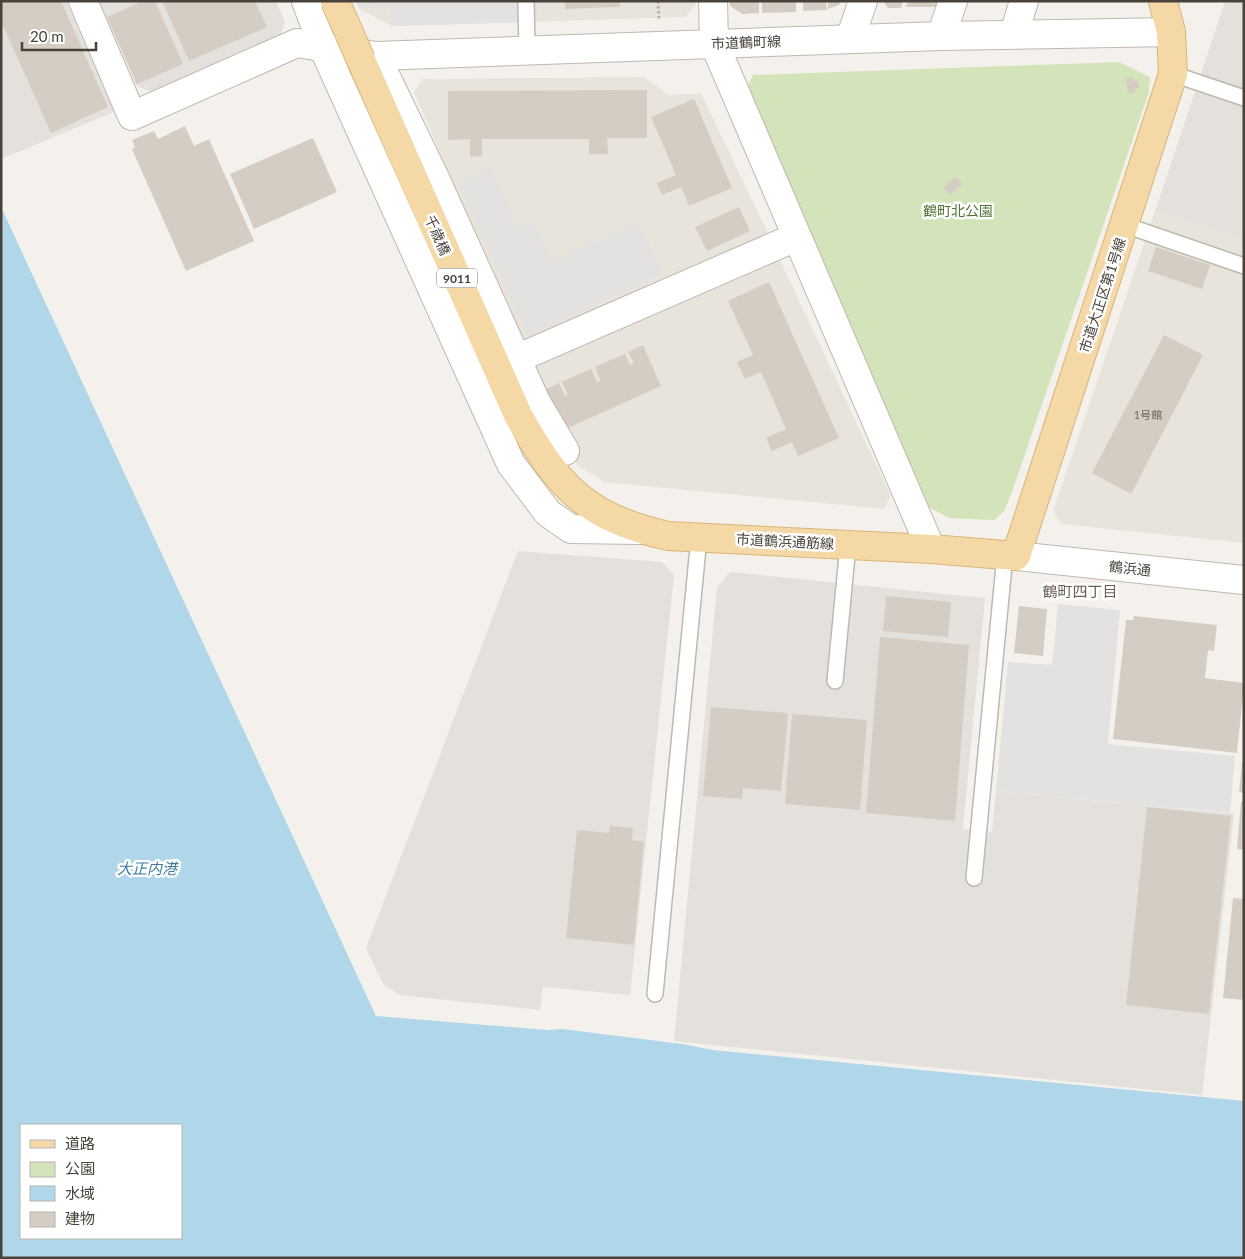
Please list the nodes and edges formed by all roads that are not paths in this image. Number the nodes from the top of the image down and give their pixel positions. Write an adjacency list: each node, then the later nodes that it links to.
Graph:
1 (83, 1): 16 (street, 市道鶴町線)
2 (306, 1): 16 (street)
3 (334, 1): 26 (main road, 千歳橋 / 9011, bridge)
4 (526, 1): 17 (lane)
5 (713, 1): 15 (street)
6 (863, 1): 14 (street)
7 (953, 1): 13 (street)
8 (1024, 1): 12 (street)
9 (1163, 1): 11 (main road)
10 (1181, 1): 11 (main road)
11 (1171, 32): 12 (street, 市道鶴町線); 19 (main road, 市道大正区第1号線)
12 (1014, 34): 13 (street, 市道鶴町線)
13 (941, 36): 14 (street, 市道鶴町線)
14 (850, 39): 15 (street, 市道鶴町線)
15 (714, 43): 17 (street, 市道鶴町線); 22 (street)
16 (323, 47): 18 (street, 市道鶴町線); 27 (street)
17 (527, 51): 18 (street, 市道鶴町線)
18 (376, 56): 24 (street)
19 (1173, 74): 20 (lane); 21 (main road, 市道大正区第1号線)
20 (1244, 98)
21 (1125, 225): 23 (lane); 31 (main road, 市道大正区第1号線)
22 (796, 237): 24 (street); 30 (street)
23 (1244, 266)
24 (516, 359): 25 (street)
25 (565, 451)
26 (566, 488): 27 (main road, 市道鶴浜通筋線)
27 (640, 530): 28 (main road, 市道鶴浜通筋線)
28 (699, 537): 29 (main road, 市道鶴浜通筋線); 35 (lane)
29 (848, 544): 30 (main road, 市道鶴浜通筋線); 33 (lane)
30 (931, 549): 31 (main road, 市道鶴浜通筋線)
31 (1010, 556): 32 (street, 鶴浜通); 34 (lane)
32 (1244, 580)
33 (835, 681)
34 (974, 878)
35 (655, 994)

